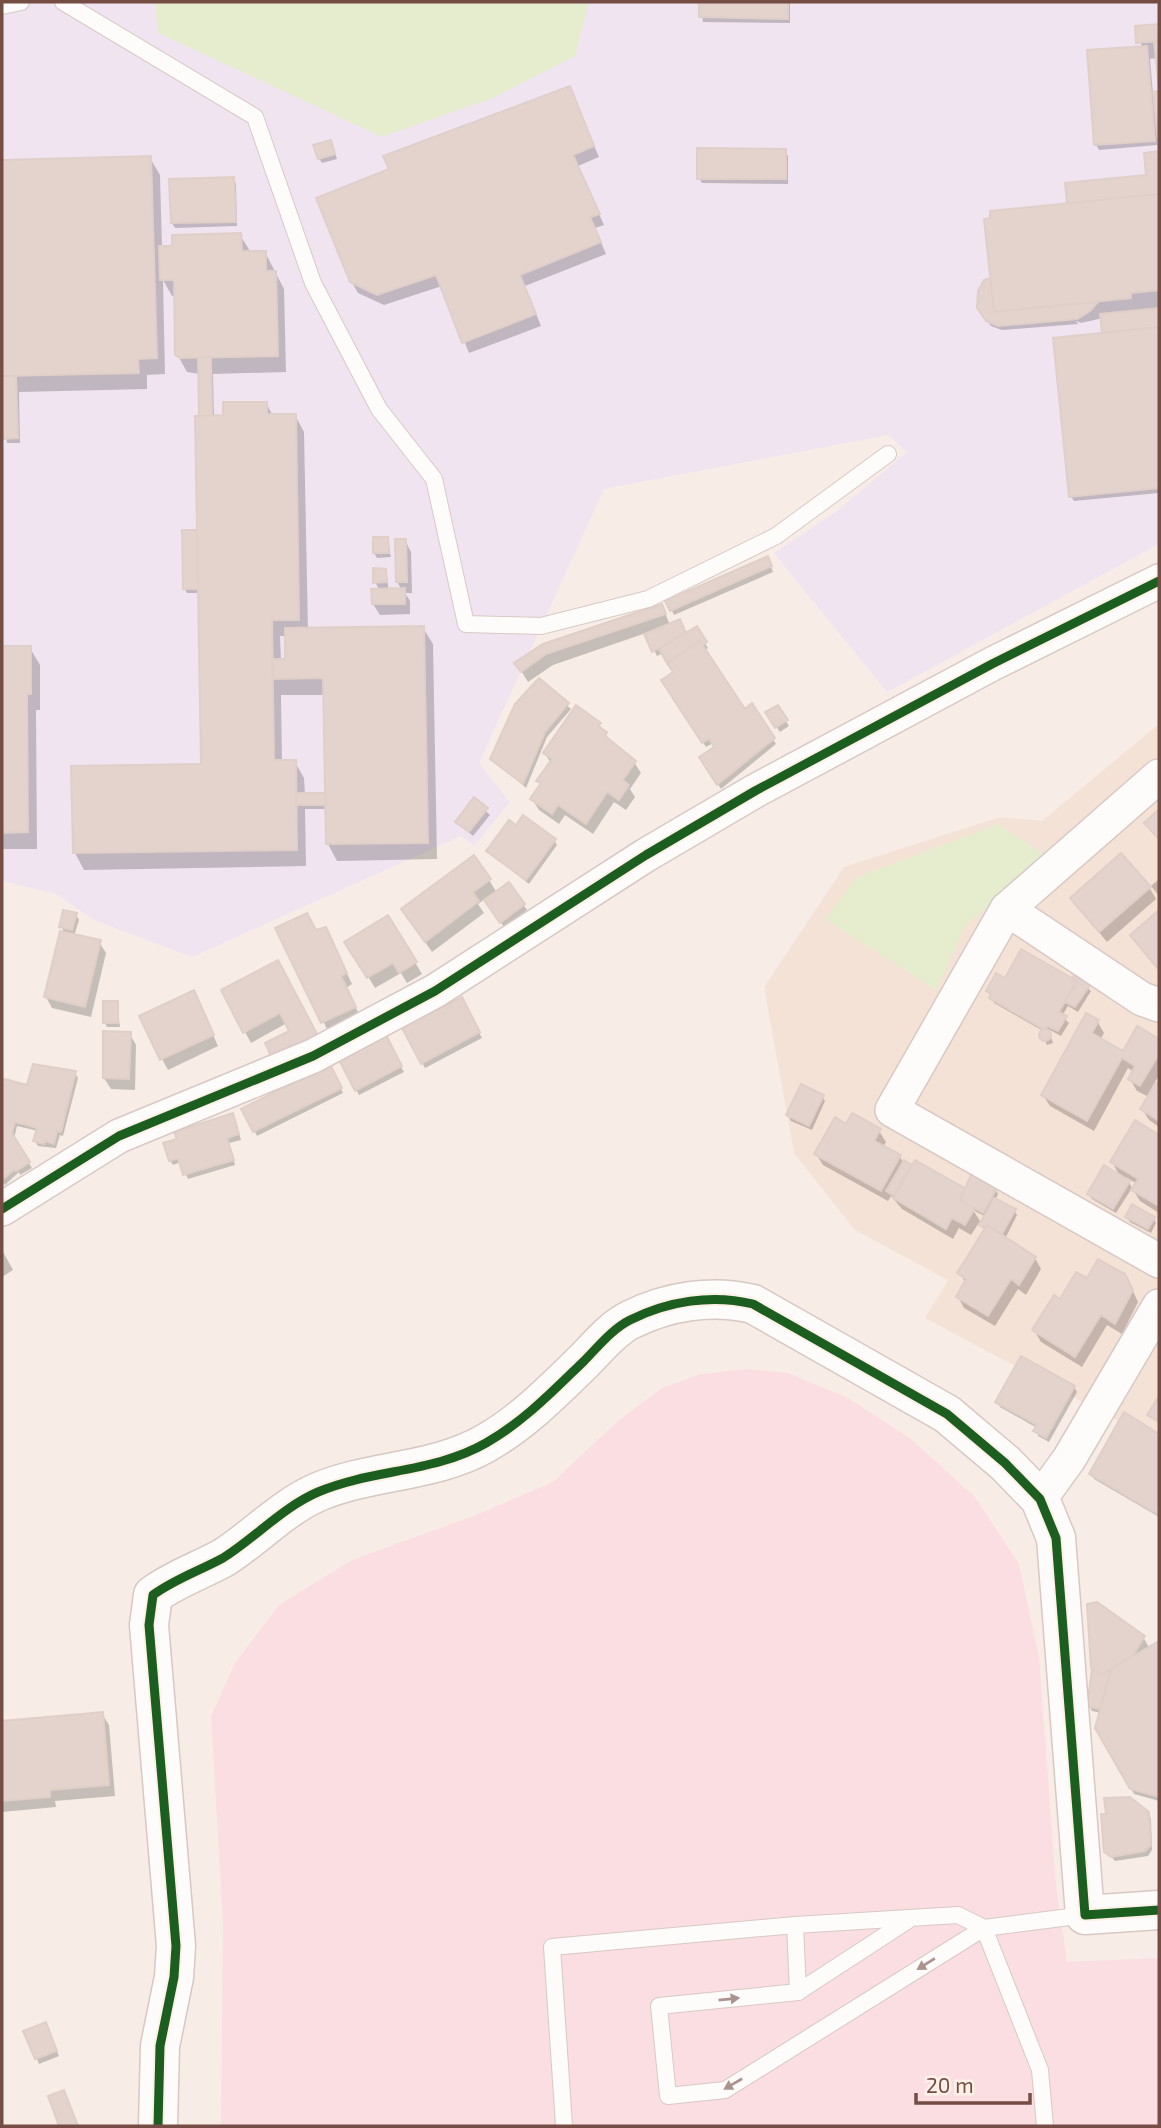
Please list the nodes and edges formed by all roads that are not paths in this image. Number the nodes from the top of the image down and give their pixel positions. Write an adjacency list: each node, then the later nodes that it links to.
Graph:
1 (21, 2): 3 (lane)
2 (63, 2): 4 (lane)
3 (2, 6)
4 (888, 454)
5 (1159, 581): 9 (street)
6 (1159, 776): 7 (street)
7 (1007, 909): 8 (street); 10 (street)
8 (1159, 1005)
9 (2, 1209)
10 (1159, 1261)
11 (1159, 1306): 12 (street)
12 (1040, 1499): 14 (street); 19 (street)
13 (1159, 1910): 14 (street)
14 (1085, 1915): 17 (lane)
15 (908, 1920): 16 (lane); 17 (lane); 18 (lane)
16 (795, 1925): 18 (lane); 20 (lane)
17 (984, 1928): 18 (lane, one-way to 18); 21 (lane)
18 (798, 1992)
19 (158, 2126)
20 (564, 2126)
21 (1045, 2126)

